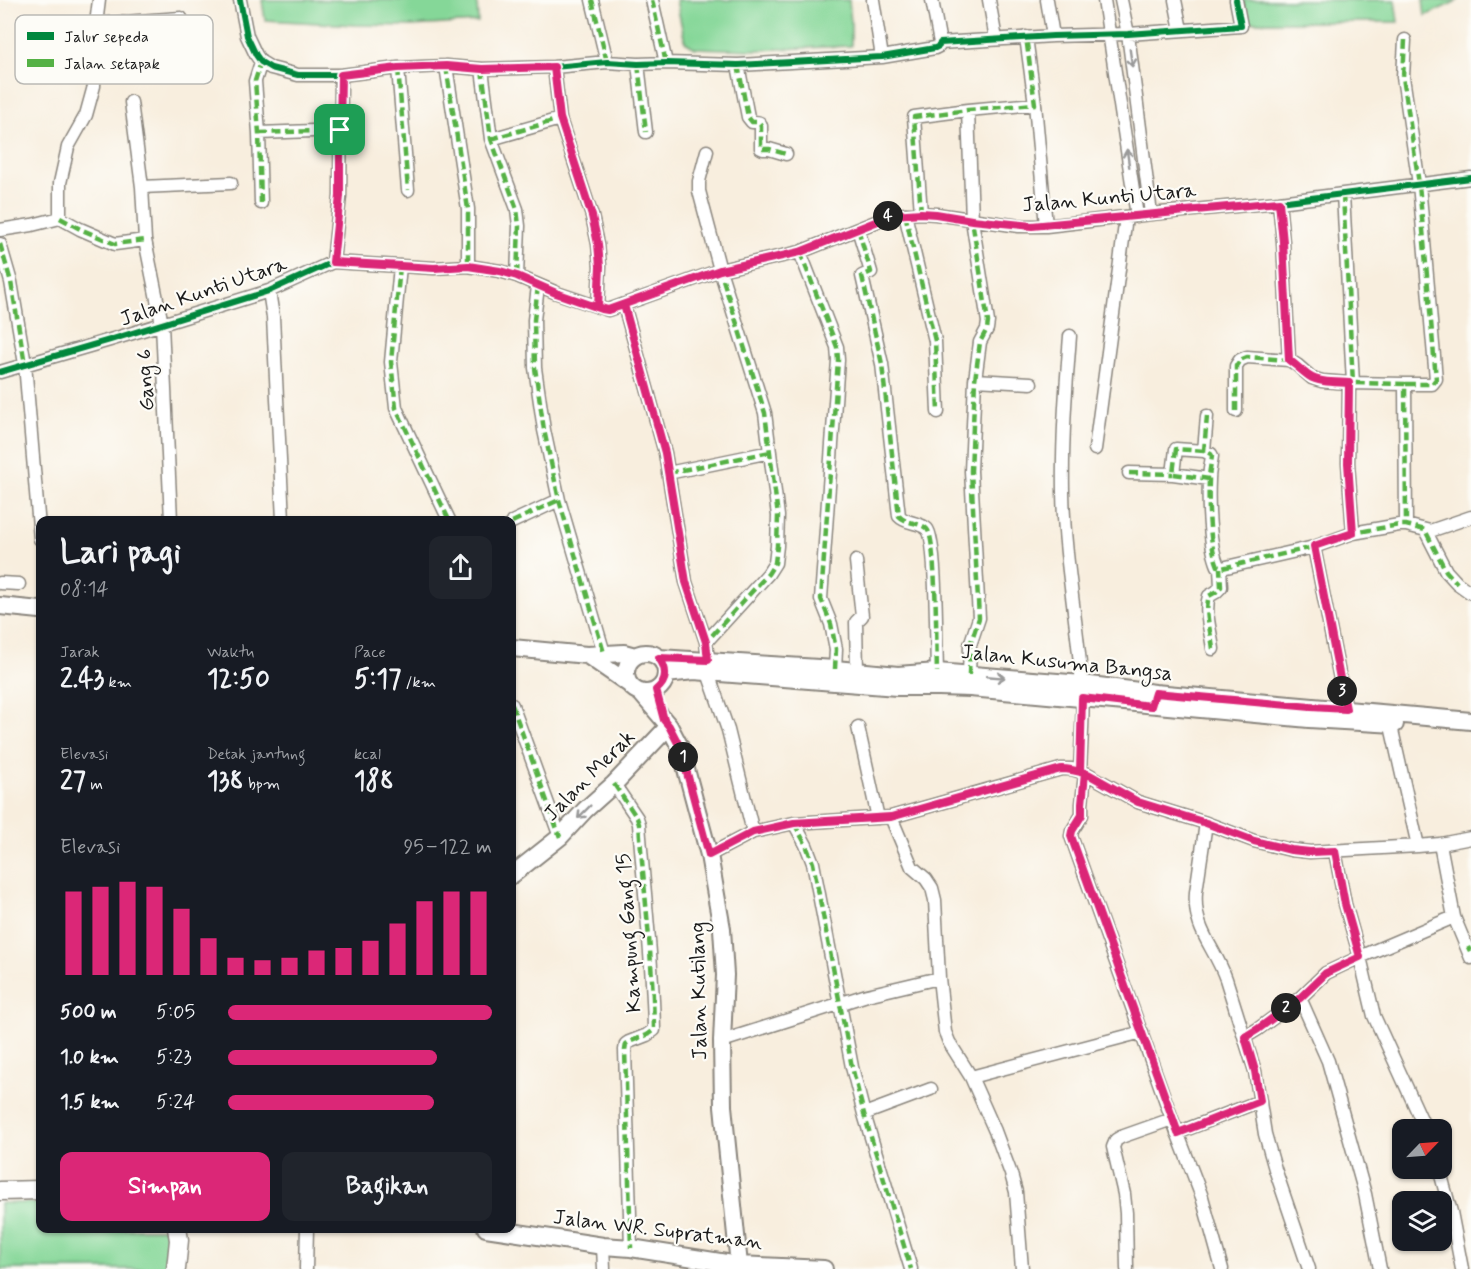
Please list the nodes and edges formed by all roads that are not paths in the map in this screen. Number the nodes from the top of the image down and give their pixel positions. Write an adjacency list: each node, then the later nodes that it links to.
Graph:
1 (99, 0): 13 (street)
2 (240, 0): 23 (street)
3 (592, 0): 24 (street)
4 (652, 0): 25 (street)
5 (873, 0): 22 (street)
6 (932, 0): 21 (street)
7 (989, 0): 19 (street)
8 (1047, 0): 17 (street)
9 (1104, 0): 15 (street)
10 (1121, 0): 16 (street)
11 (1175, 0): 14 (street)
12 (1236, 0): 14 (street)
13 (97, 15)
14 (1181, 30): 16 (street)
15 (1110, 34): 16 (street); 17 (street); 55 (street, one-way to 15)
16 (1128, 34): 54 (street, one-way to 54)
17 (1053, 36): 18 (street)
18 (1026, 37): 19 (street); 35 (street)
19 (996, 39): 21 (street)
20 (1405, 40): 46 (street)
21 (940, 43): 22 (street)
22 (882, 57): 27 (street)
23 (261, 62): 32 (street); 40 (street)
24 (607, 62): 26 (street); 29 (street)
25 (666, 63): 26 (street); 27 (street)
26 (638, 64): 39 (street)
27 (738, 65): 43 (street)
28 (446, 66): 30 (street); 31 (street); 66 (street)
29 (554, 67): 31 (street); 37 (street)
30 (398, 68): 32 (street); 48 (street)
31 (482, 69): 41 (street)
32 (341, 75): 38 (street)
33 (94, 84): 56 (street)
34 (131, 102): 47 (street, Gang 6)
35 (1035, 104): 36 (street); 58 (street)
36 (968, 110): 52 (street); 57 (street)
37 (560, 118): 41 (street); 72 (street)
38 (340, 130): 40 (street); 64 (street)
39 (646, 132)
40 (259, 133): 51 (street)
41 (491, 139): 68 (street)
42 (707, 151): 67 (street)
43 (786, 154)
44 (1471, 178): 46 (street, Jalan Kunti Utara)
45 (231, 183): 47 (street)
46 (1419, 184): 49 (street, Jalan Kunti Utara); 81 (street)
47 (142, 187): 61 (street, Gang 6)
48 (408, 190)
49 (1343, 194): 50 (street, Jalan Kunti Utara); 80 (street)
50 (1279, 202): 54 (street, Jalan Kunti Utara); 75 (street)
51 (261, 203)
52 (921, 213): 53 (street, Jalan Kunti Utara); 57 (street, Jalan Kunti Utara)
53 (905, 214): 59 (street, Jalan Kunti Utara); 83 (street)
54 (1152, 214): 55 (street, Jalan Kunti Utara)
55 (1131, 217): 58 (street, Jalan Kunti Utara); 85 (street)
56 (60, 218): 60 (street); 61 (street)
57 (972, 220): 58 (street, Jalan Kunti Utara); 78 (street)
58 (1046, 226)
59 (858, 229): 63 (street, Jalan Kunti Utara); 120 (street)
60 (0, 230)
61 (145, 240): 73 (street, Gang 6)
62 (0, 244): 76 (street)
63 (800, 252): 67 (street, Jalan Kunti Utara); 117 (street)
64 (333, 262): 65 (street, Jalan Kunti Utara); 70 (street, Jalan Kunti Utara)
65 (400, 266): 66 (street, Jalan Kunti Utara); 96 (street)
66 (468, 266): 68 (street, Jalan Kunti Utara)
67 (720, 270): 71 (street, Jalan Kunti Utara); 87 (street)
68 (517, 276): 69 (street, Jalan Kunti Utara)
69 (538, 286): 72 (street, Jalan Kunti Utara); 92 (street)
70 (269, 291): 73 (street, Jalan Kunti Utara); 95 (street)
71 (624, 305): 72 (street, Jalan Kunti Utara); 88 (street)
72 (598, 307)
73 (162, 324): 76 (street, Jalan Kunti Utara); 94 (street, Gang 6)
74 (1070, 336): 124 (street)
75 (1289, 360): 80 (street); 82 (street)
76 (25, 364): 77 (street, Jalan Kunti Utara); 93 (street)
77 (0, 372)
78 (975, 380): 79 (street); 121 (street)
79 (1031, 383)
80 (1351, 383): 81 (street); 101 (street)
81 (1405, 384): 99 (street)
82 (1236, 411)
83 (938, 412)
84 (1207, 416): 86 (street)
85 (1095, 449)
86 (1204, 451): 90 (street); 91 (street)
87 (770, 452): 88 (street); 110 (street)
88 (668, 473): 110 (street)
89 (1129, 473): 90 (street)
90 (1173, 474): 91 (street)
91 (1209, 479): 104 (street)
92 (560, 500): 98 (street); 113 (street)
93 (38, 516)
94 (171, 516)
95 (283, 516)
96 (446, 516)
97 (1471, 517): 100 (street)
98 (516, 520)
99 (1406, 525): 100 (street); 101 (street)
100 (1425, 530): 107 (street)
101 (1353, 533): 102 (street)
102 (1314, 546): 104 (street); 125 (street)
103 (856, 561): 119 (street)
104 (1220, 568): 112 (street)
105 (0, 583): 106 (street)
106 (19, 584)
107 (1471, 593)
108 (0, 606): 109 (street)
109 (36, 610)
110 (706, 642): 116 (street)
111 (516, 648): 113 (street, Jalan Kusuma Bangsa)
112 (1212, 649)
113 (595, 654): 114 (street, Jalan Kusuma Bangsa); 123 (street)
114 (635, 656): 115 (street, Jalan Kusuma Bangsa); 123 (street)
115 (662, 666): 116 (street, Jalan Kusuma Bangsa); 123 (street)
116 (703, 668): 118 (street, Jalan Kusuma Bangsa); 138 (street)
117 (835, 669): 118 (street, Jalan Kusuma Bangsa); 119 (street, Jalan Kusuma Bangsa)
118 (771, 671): 122 (street, Jalan Kusuma Bangsa)
119 (857, 671): 122 (street, Jalan Kusuma Bangsa)
120 (937, 672): 121 (street, Jalan Kusuma Bangsa); 122 (street, Jalan Kusuma Bangsa)
121 (969, 675): 124 (street, Jalan Kusuma Bangsa, one-way to 124)
122 (897, 681): 124 (street, Jalan Kusuma Bangsa)
123 (642, 688): 130 (street, Jalan Kutilang)
124 (1082, 691): 126 (street, Jalan Kusuma Bangsa); 133 (street)
125 (1346, 709): 126 (street, Jalan Kusuma Bangsa); 128 (street, Jalan Kusuma Bangsa)
126 (1310, 713): 128 (street, Jalan Kusuma Bangsa)
127 (516, 716): 139 (street)
128 (1389, 718): 129 (street, Jalan Kusuma Bangsa); 132 (street, Jalan Kusuma Bangsa); 142 (street)
129 (1471, 721)
130 (667, 723): 134 (street, Jalan Merak); 144 (street, Jalan Kutilang)
131 (858, 727): 135 (street)
132 (1471, 731)
133 (1083, 772): 135 (street); 137 (street); 152 (street)
134 (614, 784): 139 (street, Jalan Merak, one-way to 139); 169 (street, Kampung Gang 15)
135 (885, 817): 136 (street); 149 (street)
136 (794, 823): 138 (street); 151 (street)
137 (1206, 823): 143 (street); 153 (street)
138 (753, 832): 144 (street)
139 (560, 837): 145 (street, Jalan Merak)
140 (1471, 838): 141 (street)
141 (1440, 844): 142 (street); 146 (street)
142 (1418, 846): 143 (street)
143 (1335, 851): 148 (street)
144 (709, 855): 154 (street, Jalan Kutilang)
145 (516, 872)
146 (1454, 917): 147 (street); 148 (street)
147 (1470, 952)
148 (1360, 957): 150 (street); 160 (street)
149 (939, 978): 151 (street); 155 (street)
150 (1300, 998): 153 (street); 181 (street)
151 (840, 1003): 154 (street); 158 (street)
152 (1142, 1032): 155 (street); 159 (street)
153 (1245, 1037): 157 (street)
154 (722, 1041): 171 (street, Jalan Kutilang)
155 (970, 1077): 177 (street)
156 (931, 1089): 158 (street)
157 (1260, 1101): 161 (street); 180 (street)
158 (864, 1114): 176 (street)
159 (1172, 1119): 161 (street); 178 (street)
160 (1421, 1119)
161 (1178, 1133): 179 (street)
162 (1442, 1179): 182 (street)
163 (36, 1190): 164 (main road)
164 (0, 1191)
165 (178, 1233): 172 (main road)
166 (307, 1233): 173 (street)
167 (516, 1233): 168 (street, Jalan WR. Supratman)
168 (603, 1246): 169 (street, Jalan WR. Supratman); 174 (street)
169 (631, 1248): 170 (street, Jalan WR. Supratman)
170 (707, 1264): 171 (street, Jalan WR. Supratman)
171 (740, 1265): 175 (street, Jalan WR. Supratman)
172 (176, 1269)
173 (306, 1269)
174 (604, 1269)
175 (824, 1269)
176 (911, 1269)
177 (1023, 1269)
178 (1127, 1269)
179 (1222, 1269)
180 (1309, 1269)
181 (1380, 1269)
182 (1462, 1269)

